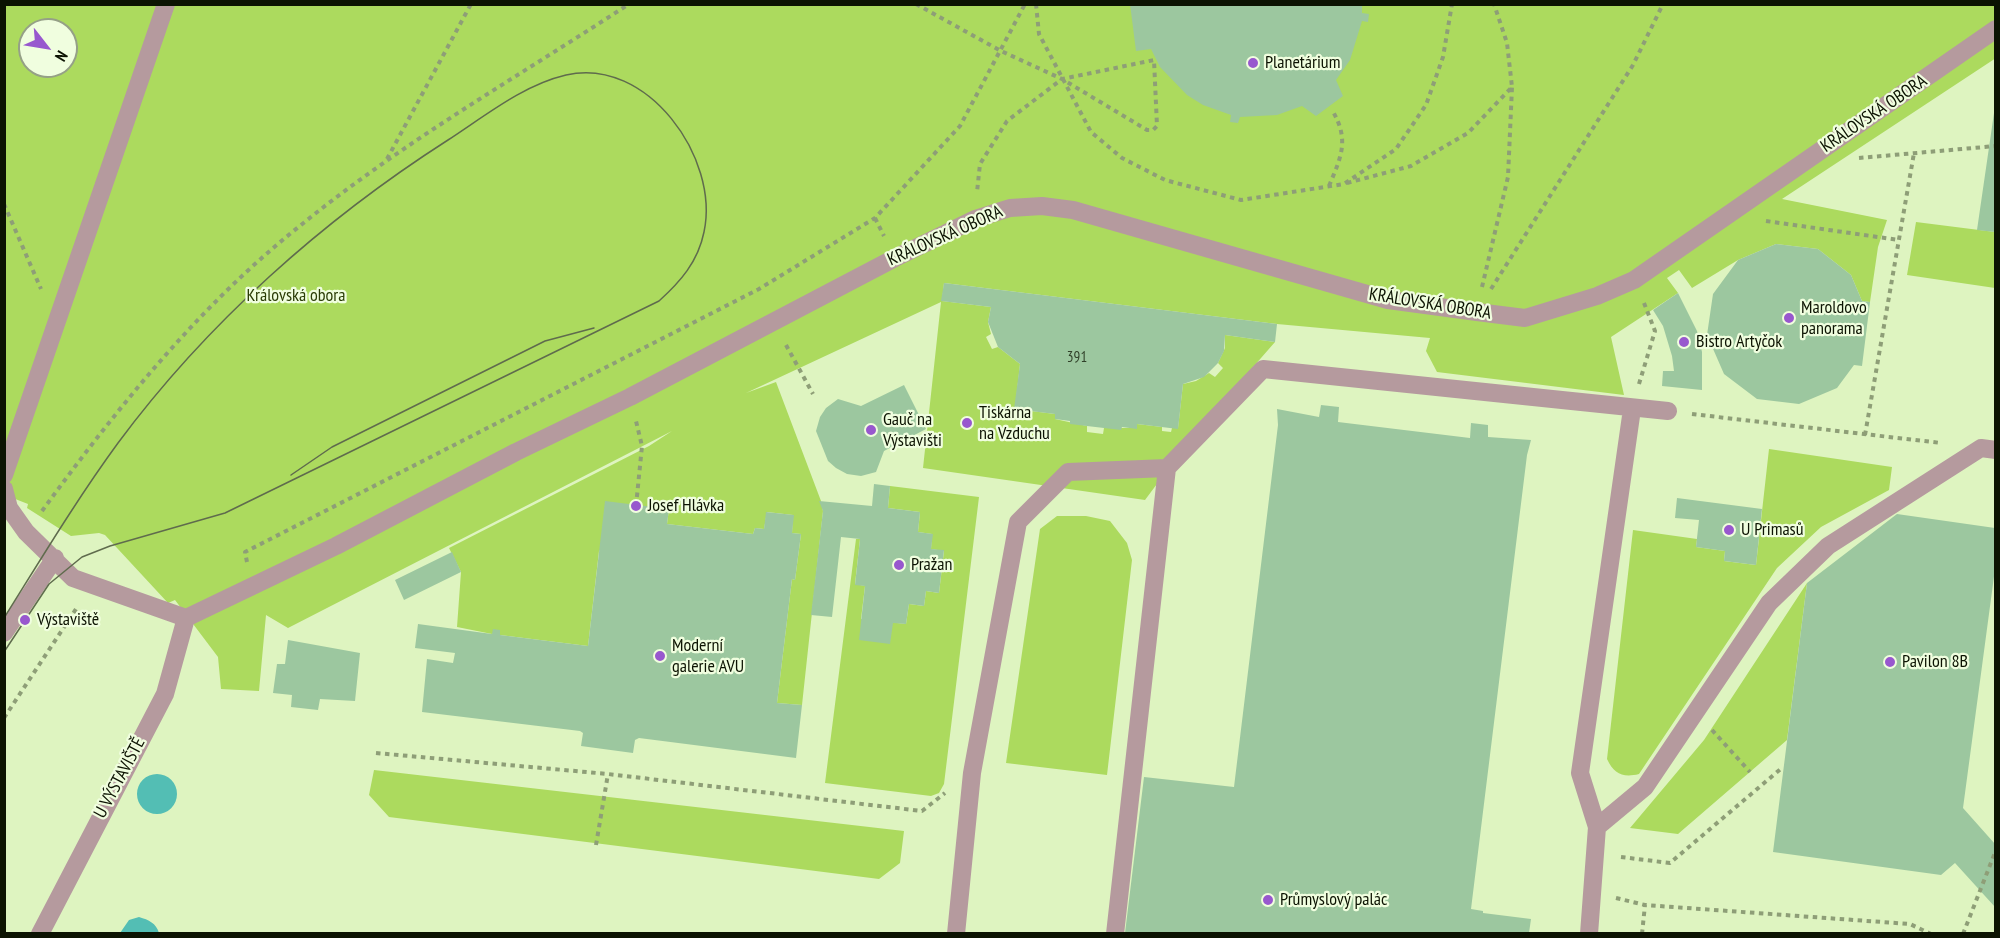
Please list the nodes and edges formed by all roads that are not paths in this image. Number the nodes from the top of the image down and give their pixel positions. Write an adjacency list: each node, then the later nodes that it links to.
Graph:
1 (166, 4): 7 (street)
2 (1995, 29): 10 (street, KRÁLOVSKÁ OBORA)
3 (1632, 409): 4 (street); 6 (street); 12 (street)
4 (1668, 411)
5 (1988, 449): 12 (street)
6 (1167, 468): 14 (street); 15 (street)
7 (4, 475)
8 (4, 489): 9 (street)
9 (55, 558): 10 (street); 11 (street)
10 (186, 618): 13 (street, U VÝSTAVIŠTĚ)
11 (4, 633)
12 (1598, 827): 16 (street)
13 (40, 933)
14 (956, 933)
15 (1115, 933)
16 (1589, 933)

